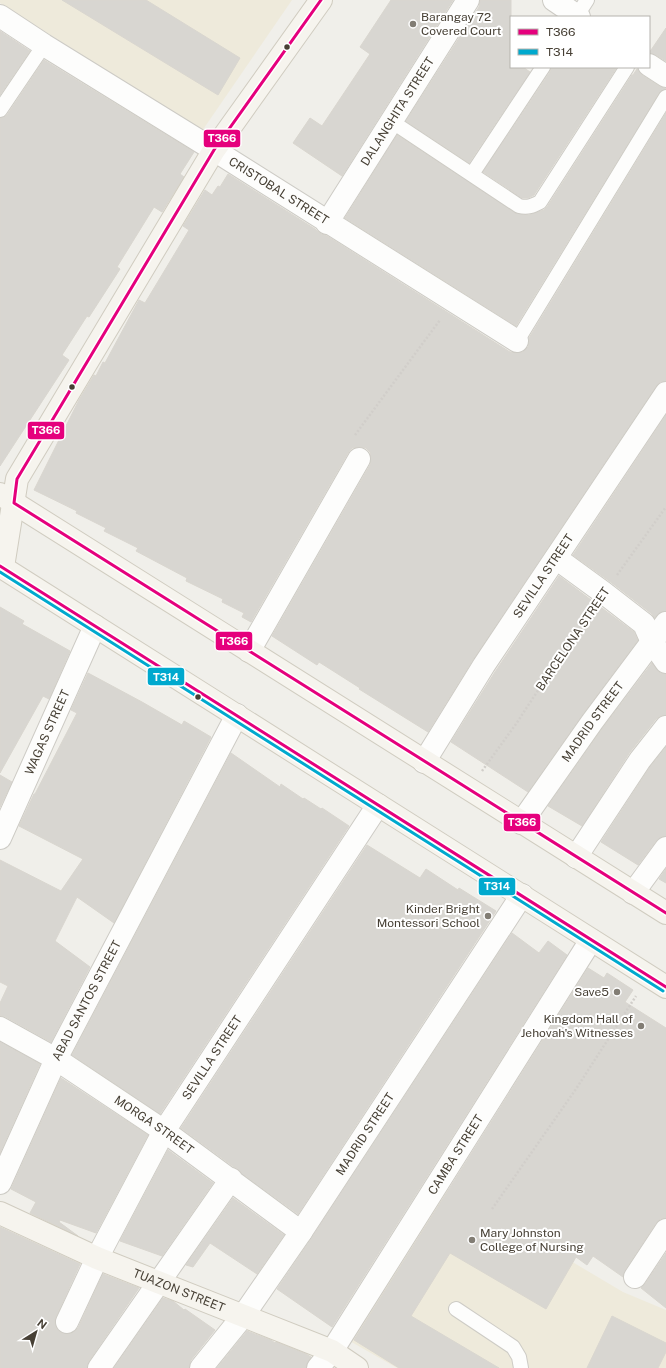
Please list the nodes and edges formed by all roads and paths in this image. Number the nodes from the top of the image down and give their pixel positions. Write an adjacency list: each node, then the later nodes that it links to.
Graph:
1 (321, 0): 14 (main road)
2 (468, 0): 13 (street, DALANGHITA STREET)
3 (554, 0): 4 (street)
4 (579, 12)
5 (0, 16): 6 (street, CRISTOBAL STREET)
6 (44, 44): 12 (lane); 14 (street, CRISTOBAL STREET)
7 (650, 66): 10 (street)
8 (542, 68): 15 (lane)
9 (625, 68): 15 (lane)
10 (666, 76)
11 (666, 97): 18 (lane)
12 (0, 110)
13 (391, 121): 15 (lane); 16 (street, DALANGHITA STREET)
14 (214, 150): 16 (street, CRISTOBAL STREET); 21 (main road)
15 (472, 174)
16 (327, 222): 17 (street, CRISTOBAL STREET)
17 (454, 302): 18 (street, CRISTOBAL STREET); 20 (path)
18 (517, 341)
19 (666, 393): 23 (street, SEVILLA STREET)
20 (359, 459): 29 (street)
21 (7, 498): 24 (main road); 29 (main road)
22 (666, 507): 25 (path, BARCELONA STREET)
23 (556, 558): 25 (street); 33 (street, SEVILLA STREET)
24 (1, 570): 27 (main road)
25 (604, 593): 28 (street); 34 (path, BARCELONA STREET)
26 (666, 623): 28 (street, MADRID STREET)
27 (95, 626): 31 (main road); 37 (street, WAGAS STREET)
28 (652, 642): 30 (street); 36 (street, MADRID STREET)
29 (249, 651): 33 (main road)
30 (666, 662)
31 (237, 715): 35 (main road); 46 (street, ABAD SANTOS STREET)
32 (666, 727): 39 (street)
33 (424, 762): 36 (main road)
34 (481, 772)
35 (378, 805): 41 (main road); 47 (street, SEVILLA STREET)
36 (521, 823): 39 (main road)
37 (0, 838)
38 (666, 848): 40 (street)
39 (576, 857): 40 (main road)
40 (633, 893): 42 (main road)
41 (522, 895): 43 (main road); 53 (street, MADRID STREET)
42 (666, 913)
43 (592, 940): 44 (main road); 60 (street, CAMBA STREET)
44 (657, 981): 50 (path)
45 (0, 1028): 46 (street, MORGA STREET)
46 (56, 1058): 47 (street, MORGA STREET); 49 (street, ABAD SANTOS STREET)
47 (164, 1131): 48 (street, MORGA STREET); 54 (street, SEVILLA STREET)
48 (231, 1179): 53 (street, MORGA STREET); 56 (street)
49 (0, 1183)
50 (492, 1209)
51 (0, 1213): 54 (main road, TUAZON STREET)
52 (666, 1230): 55 (street)
53 (302, 1232): 58 (street, MADRID STREET)
54 (97, 1258): 56 (main road, TUAZON STREET); 59 (street, SEVILLA STREET)
55 (635, 1277)
56 (159, 1283): 58 (main road, TUAZON STREET); 61 (street)
57 (456, 1309): 65 (lane)
58 (243, 1316): 60 (main road, TUAZON STREET); 62 (street, MADRID STREET)
59 (67, 1322)
60 (332, 1351): 63 (street, CAMBA STREET); 64 (main road, TUAZON STREET)
61 (99, 1368)
62 (201, 1368)
63 (318, 1368)
64 (357, 1368)
65 (521, 1368)

